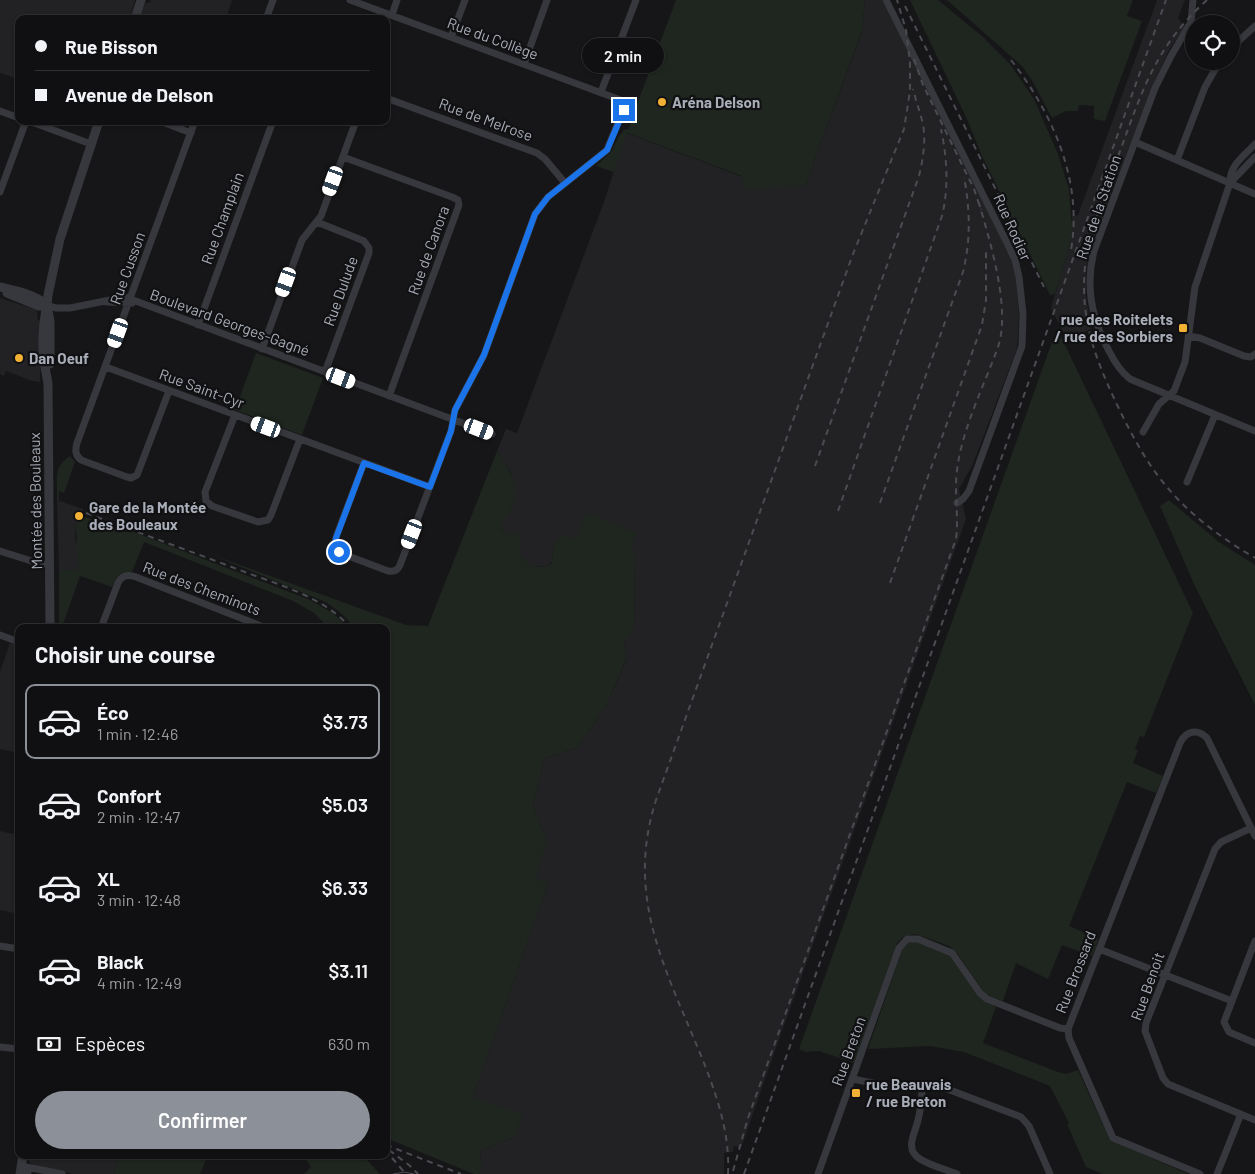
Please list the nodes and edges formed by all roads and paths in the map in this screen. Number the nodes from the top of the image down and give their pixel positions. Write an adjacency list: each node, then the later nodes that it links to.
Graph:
1 (141, 0): 10 (street)
2 (273, 0): 11 (street)
3 (350, 0): 12 (street, Rue du Collège)
4 (397, 0): 12 (street)
5 (465, 0): 14 (street)
6 (547, 0): 16 (street)
7 (636, 0): 18 (street)
8 (886, 0): 63 (street, Rue Rodier)
9 (1193, 0): 30 (street, Rue de la Station)
10 (136, 15)
11 (267, 15)
12 (392, 15): 14 (street, Rue du Collège)
13 (1255, 26): 15 (street)
14 (451, 37): 16 (street, Rue du Collège)
15 (1240, 40)
16 (524, 64): 18 (street, Rue du Collège)
17 (1215, 70): 35 (street)
18 (602, 92): 37 (street, Rue du Collège)
19 (390, 99): 37 (street, Rue de Melrose)
20 (0, 111): 21 (street)
21 (15, 117)
22 (25, 125): 38 (street)
23 (38, 125): 31 (street)
24 (98, 125): 31 (street, Montée des Bouleaux)
25 (170, 125): 29 (street)
26 (194, 125): 29 (street, Rue Cusson)
27 (272, 125): 44 (street, Rue Champlain)
28 (355, 125): 33 (street)
29 (191, 133): 42 (street, Rue Cusson)
30 (1135, 142): 35 (street); 52 (street, Rue de la Station)
31 (91, 144): 43 (street, Montée des Bouleaux)
32 (1255, 144): 36 (street)
33 (343, 157): 40 (street); 51 (street, Rue de Canora)
34 (1255, 157): 36 (street)
35 (1177, 160): 36 (street)
36 (1230, 183): 39 (street); 45 (street)
37 (565, 184): 55 (street)
38 (0, 192)
39 (1255, 194)
40 (317, 222): 46 (street); 49 (street, Rue Dulude)
41 (0, 288): 43 (street)
42 (130, 301): 43 (street, Boulevard Georges-Gagné); 44 (street, Boulevard Georges-Gagné); 48 (street, Rue Cusson)
43 (47, 305): 65 (street, Montée des Bouleaux)
44 (198, 325): 46 (street, Boulevard Georges-Gagné)
45 (1189, 336): 47 (street); 52 (street)
46 (262, 349): 49 (street, Boulevard Georges-Gagné)
47 (1255, 354)
48 (106, 367): 50 (street, Rue Saint-Cyr); 50 (street, Rue Cusson)
49 (325, 372): 51 (street, Boulevard Georges-Gagné)
50 (169, 391): 53 (street, Rue Saint-Cyr)
51 (389, 396): 55 (street, Boulevard Georges-Gagné)
52 (1169, 396): 54 (street, Rue de la Station); 57 (street)
53 (235, 415): 59 (street, Rue Saint-Cyr); 59 (street)
54 (1216, 415): 56 (street, Rue de la Station); 61 (street)
55 (453, 420): 58 (street, Boulevard Georges-Gagné); 62 (street)
56 (1255, 431)
57 (1143, 432)
58 (492, 434)
59 (300, 439): 60 (street, Rue Saint-Cyr)
60 (364, 463): 62 (street, Rue Saint-Cyr); 62 (street)
61 (1188, 482)
62 (430, 487)
63 (957, 503)
64 (0, 551): 65 (street)
65 (50, 565): 66 (street, Montée des Bouleaux)
66 (50, 624)
67 (103, 624): 68 (street, Rue des Cheminots)
68 (256, 624)
69 (0, 635): 70 (street)
70 (15, 641)
71 (1251, 828): 72 (street); 76 (street, Rue Brossard); 77 (street, Rue Benoit)
72 (1255, 836)
73 (1255, 941): 78 (street)
74 (0, 946): 75 (street)
75 (15, 948)
76 (1099, 949): 77 (street); 79 (street, Rue Brossard)
77 (1165, 975): 78 (street); 85 (street, Rue Benoit)
78 (1232, 1001): 80 (street)
79 (1068, 1029): 83 (street, Rue Breton); 93 (street, Rue Brossard)
80 (1255, 1043)
81 (0, 1047): 82 (street)
82 (15, 1049)
83 (853, 1078): 84 (street); 90 (street, Rue Breton)
84 (922, 1085): 91 (street); 92 (street)
85 (1241, 1114): 86 (street, Rue Benoit); 94 (street)
86 (1255, 1120)
87 (23, 1159): 88 (street)
88 (22, 1172): 89 (street)
89 (62, 1174)
90 (818, 1174)
91 (957, 1174)
92 (1050, 1174)
93 (1200, 1174)
94 (1217, 1174)

